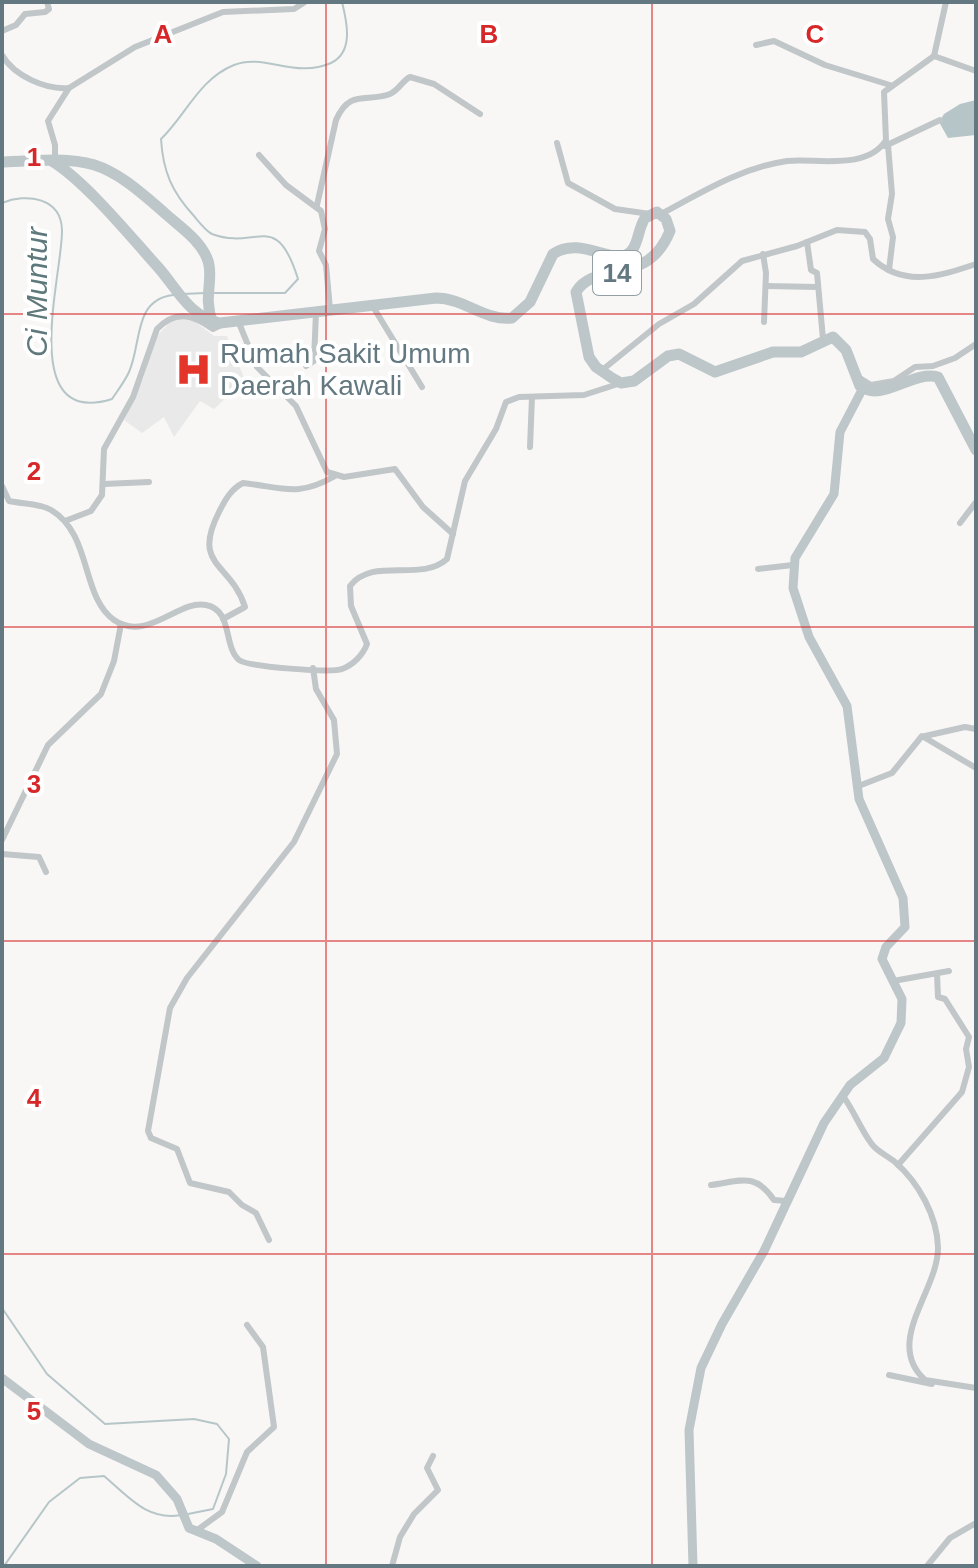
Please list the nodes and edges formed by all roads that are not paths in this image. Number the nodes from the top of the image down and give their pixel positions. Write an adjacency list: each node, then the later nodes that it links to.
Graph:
1 (47, 2): 4 (street)
2 (305, 2): 10 (street)
3 (946, 2): 7 (street)
4 (2, 31)
5 (756, 45): 9 (street)
6 (2, 55): 10 (street)
7 (934, 56): 8 (street); 9 (street)
8 (976, 71)
9 (890, 85): 14 (street)
10 (69, 88): 16 (street)
11 (480, 114): 18 (street)
12 (940, 120): 14 (street)
13 (557, 143): 19 (street)
14 (885, 146): 19 (street); 23 (street)
15 (259, 155): 18 (street)
16 (53, 161): 17 (highway); 29 (highway); 29 (highway)
17 (2, 162)
18 (317, 205): 27 (street)
19 (656, 214): 26 (highway, 14); 35 (highway, 14)
20 (807, 242): 21 (street); 23 (street); 25 (street)
21 (763, 254): 24 (street); 35 (street)
22 (976, 264): 23 (street)
23 (889, 270)
24 (766, 286): 25 (street); 30 (street)
25 (818, 287): 32 (street)
26 (372, 305): 27 (highway, 14); 38 (street)
27 (330, 309): 28 (highway, 14)
28 (316, 312): 31 (highway, 14); 34 (street)
29 (218, 322): 31 (highway, 14); 45 (street)
30 (764, 322)
31 (239, 323): 43 (street)
32 (823, 339): 36 (highway); 37 (highway)
33 (976, 344): 36 (street)
34 (306, 366)
35 (601, 371): 37 (highway)
36 (855, 375): 39 (highway)
37 (621, 383): 40 (street)
38 (422, 387)
39 (863, 388): 42 (highway); 51 (main road)
40 (532, 397): 41 (street); 50 (street)
41 (530, 447)
42 (976, 450)
43 (335, 476): 50 (street); 53 (street)
44 (149, 482): 45 (street)
45 (104, 484): 48 (street)
46 (2, 486): 48 (street)
47 (976, 502): 49 (street)
48 (65, 521): 54 (street)
49 (960, 523)
50 (453, 534): 55 (street)
51 (793, 565): 52 (street); 59 (main road)
52 (758, 569)
53 (223, 619): 54 (street); 55 (street)
54 (121, 624): 60 (street)
55 (313, 668): 70 (street)
56 (976, 729): 57 (street)
57 (922, 736): 58 (street); 59 (street)
58 (976, 768)
59 (856, 787): 65 (main road)
60 (2, 840)
61 (2, 854): 62 (street)
62 (46, 872)
63 (949, 971): 64 (street)
64 (937, 974): 65 (street); 67 (street)
65 (893, 981): 66 (main road)
66 (843, 1096): 67 (street); 69 (main road)
67 (898, 1165): 74 (street)
68 (711, 1185): 69 (street)
69 (786, 1201): 81 (main road)
70 (269, 1240)
71 (247, 1325): 78 (street)
72 (889, 1375): 74 (street)
73 (2, 1378): 78 (main road)
74 (937, 1384): 75 (street)
75 (976, 1388)
76 (433, 1456): 80 (street)
77 (976, 1523): 82 (street)
78 (196, 1531): 79 (main road)
79 (257, 1566)
80 (392, 1566)
81 (693, 1566)
82 (927, 1566)

